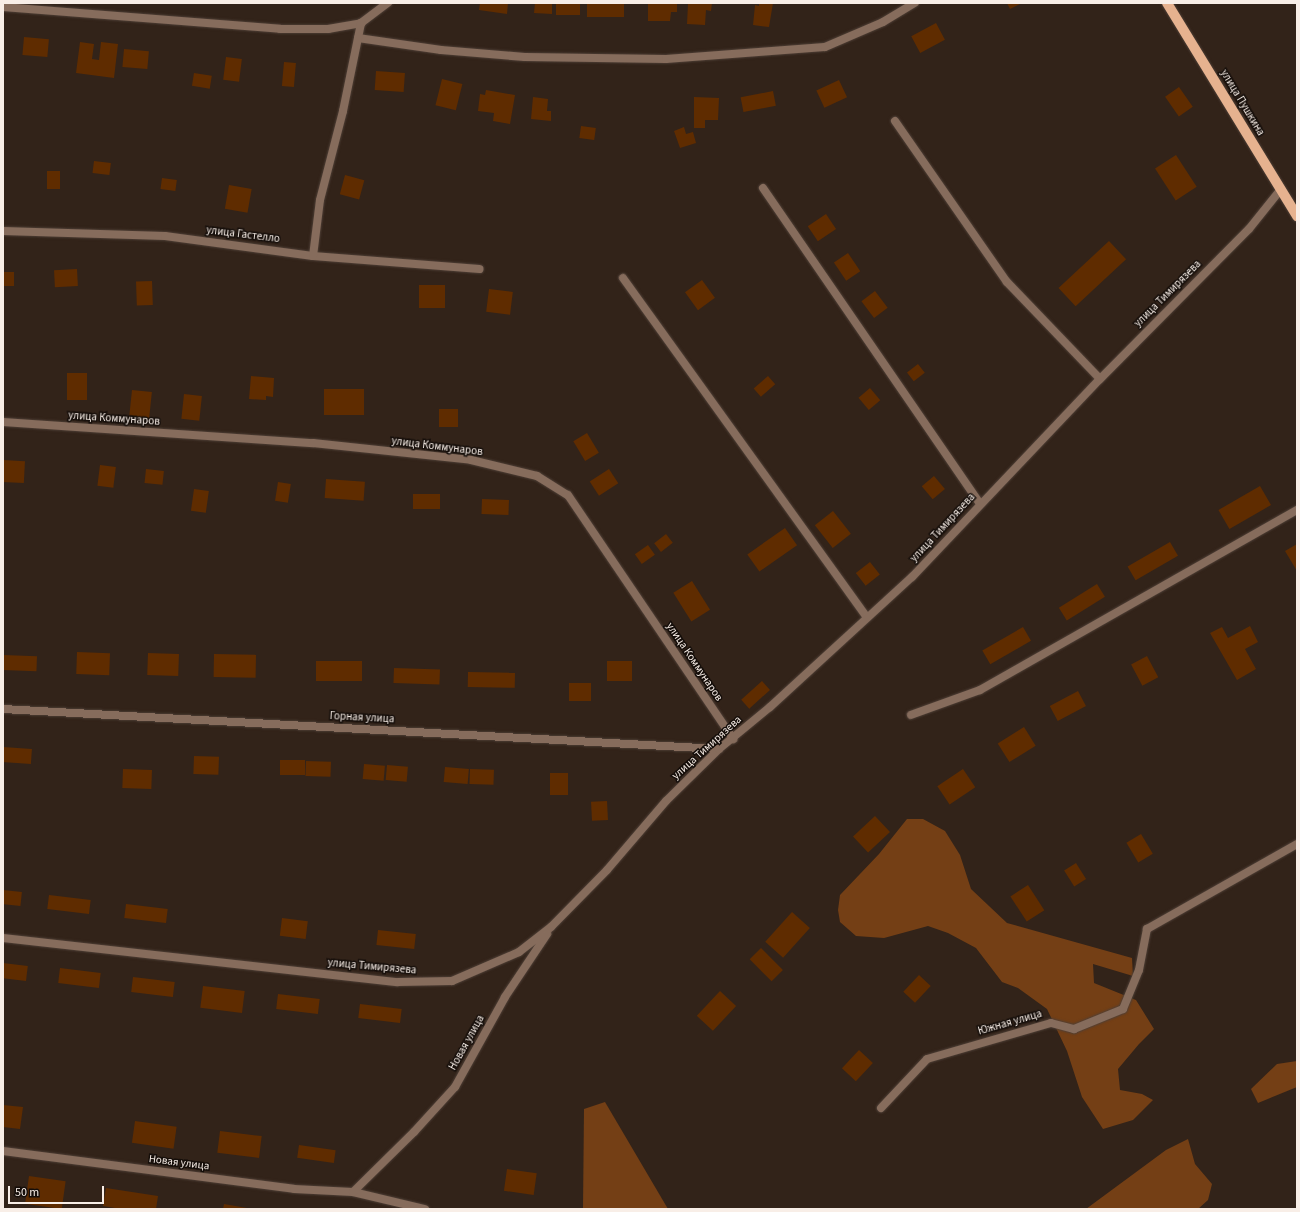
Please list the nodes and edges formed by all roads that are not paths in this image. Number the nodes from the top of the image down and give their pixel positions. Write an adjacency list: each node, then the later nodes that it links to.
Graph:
1 (388, 3): 5 (street)
2 (915, 3): 6 (street)
3 (1167, 3): 9 (main road, улица Пушкина)
4 (3, 7): 5 (street)
5 (361, 23): 6 (street)
6 (358, 38): 12 (street)
7 (895, 121): 15 (street)
8 (763, 188): 17 (street)
9 (1281, 189): 10 (main road, улица Пушкина); 15 (street, улица Тимирязева)
10 (1297, 216)
11 (3, 231): 12 (street, улица Гастелло)
12 (313, 256): 13 (street, улица Гастелло)
13 (479, 269)
14 (623, 278): 19 (street)
15 (1100, 379): 17 (street, улица Тимирязева)
16 (3, 422): 22 (street, улица Коммунаров)
17 (980, 504): 19 (street, улица Тимирязева)
18 (1297, 510): 21 (street)
19 (867, 618): 22 (street, улица Тимирязева)
20 (3, 709): 23 (street, Горная улица)
21 (911, 715)
22 (732, 739): 23 (street, улица Тимирязева)
23 (719, 750): 25 (street, улица Тимирязева)
24 (1297, 844): 27 (street, Южная улица)
25 (552, 927): 26 (street, улица Тимирязева); 29 (street, Новая улица)
26 (3, 938)
27 (881, 1108)
28 (3, 1151): 29 (street, Новая улица)
29 (353, 1192): 30 (street, Новая улица)
30 (425, 1209)

